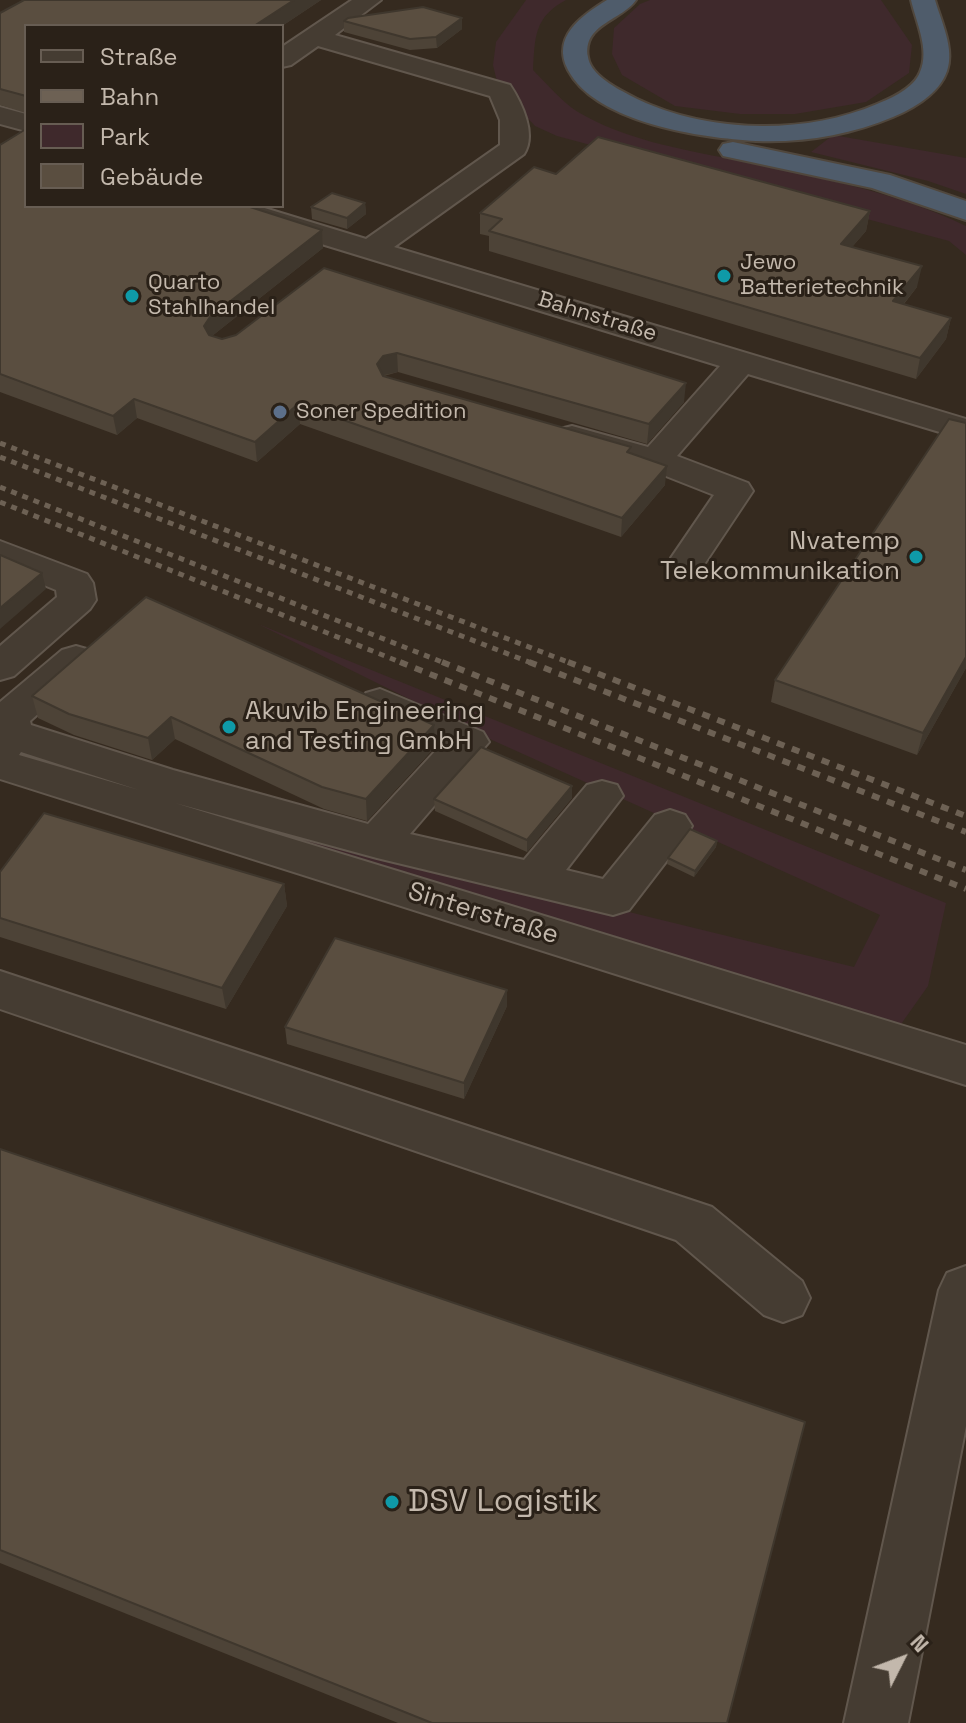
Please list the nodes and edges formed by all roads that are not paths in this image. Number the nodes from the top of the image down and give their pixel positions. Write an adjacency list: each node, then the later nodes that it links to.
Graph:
1 (369, 0): 6 (street)
2 (591, 0): 14 (highway)
3 (624, 0): 4 (highway)
4 (923, 0)
5 (930, 0): 7 (highway)
6 (315, 37): 8 (street); 15 (street)
7 (958, 50)
8 (284, 58)
9 (0, 115): 10 (street)
10 (24, 122)
11 (0, 136): 12 (street)
12 (24, 143)
13 (232, 208): 15 (street, Bahnstraße)
14 (966, 211)
15 (353, 252): 16 (street, Bahnstraße)
16 (742, 361): 18 (street, Bahnstraße); 19 (street)
17 (549, 429): 19 (street)
18 (966, 430)
19 (655, 460): 21 (street)
20 (0, 553): 23 (street)
21 (690, 558)
22 (100, 638): 25 (street)
23 (0, 667)
24 (342, 686): 29 (street)
25 (4, 749): 26 (street, Sinterstraße)
26 (157, 796): 29 (street); 32 (street, Sinterstraße)
27 (602, 796): 30 (street)
28 (670, 826): 30 (street)
29 (377, 842): 30 (street)
30 (534, 879)
31 (0, 990): 34 (street)
32 (966, 1065)
33 (966, 1290): 35 (street)
34 (783, 1298)
35 (880, 1721)

